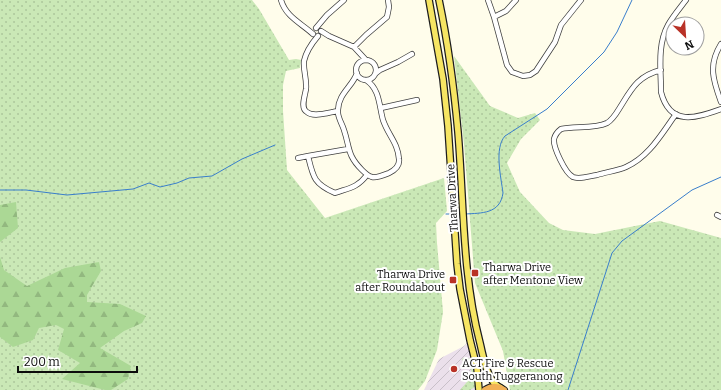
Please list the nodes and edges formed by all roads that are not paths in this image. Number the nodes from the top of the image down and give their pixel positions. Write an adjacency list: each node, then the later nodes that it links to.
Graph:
1 (281, 0): 11 (street)
2 (344, 0): 11 (street)
3 (388, 0): 13 (street)
4 (429, 0): 36 (main road, Tharwa Drive)
5 (439, 0): 35 (main road, Tharwa Drive)
6 (488, 0): 10 (street)
7 (516, 0): 10 (street)
8 (581, 0): 10 (street)
9 (686, 0): 19 (street)
10 (494, 17)
11 (317, 32): 13 (street); 29 (street)
12 (721, 44): 26 (street)
13 (355, 48): 15 (street); 16 (street)
14 (412, 54): 18 (street)
15 (366, 60): 16 (street); 17 (street)
16 (358, 65): 20 (street)
17 (375, 65): 18 (street); 21 (street)
18 (385, 67): 21 (street)
19 (661, 70): 30 (street); 30 (street)
20 (357, 73): 22 (street); 23 (street)
21 (374, 76): 22 (street); 24 (street)
22 (365, 80): 23 (street); 24 (street)
23 (352, 83): 29 (street)
24 (374, 87): 27 (street)
25 (416, 100): 27 (street)
26 (721, 102)
27 (381, 108): 34 (street)
28 (721, 109): 30 (street)
29 (338, 111): 31 (street)
30 (676, 114)
31 (348, 149): 32 (street); 34 (street)
32 (308, 156): 33 (street); 34 (street)
33 (298, 158)
34 (367, 175)
35 (503, 389): 37 (highway)
36 (480, 390)
37 (485, 390)

